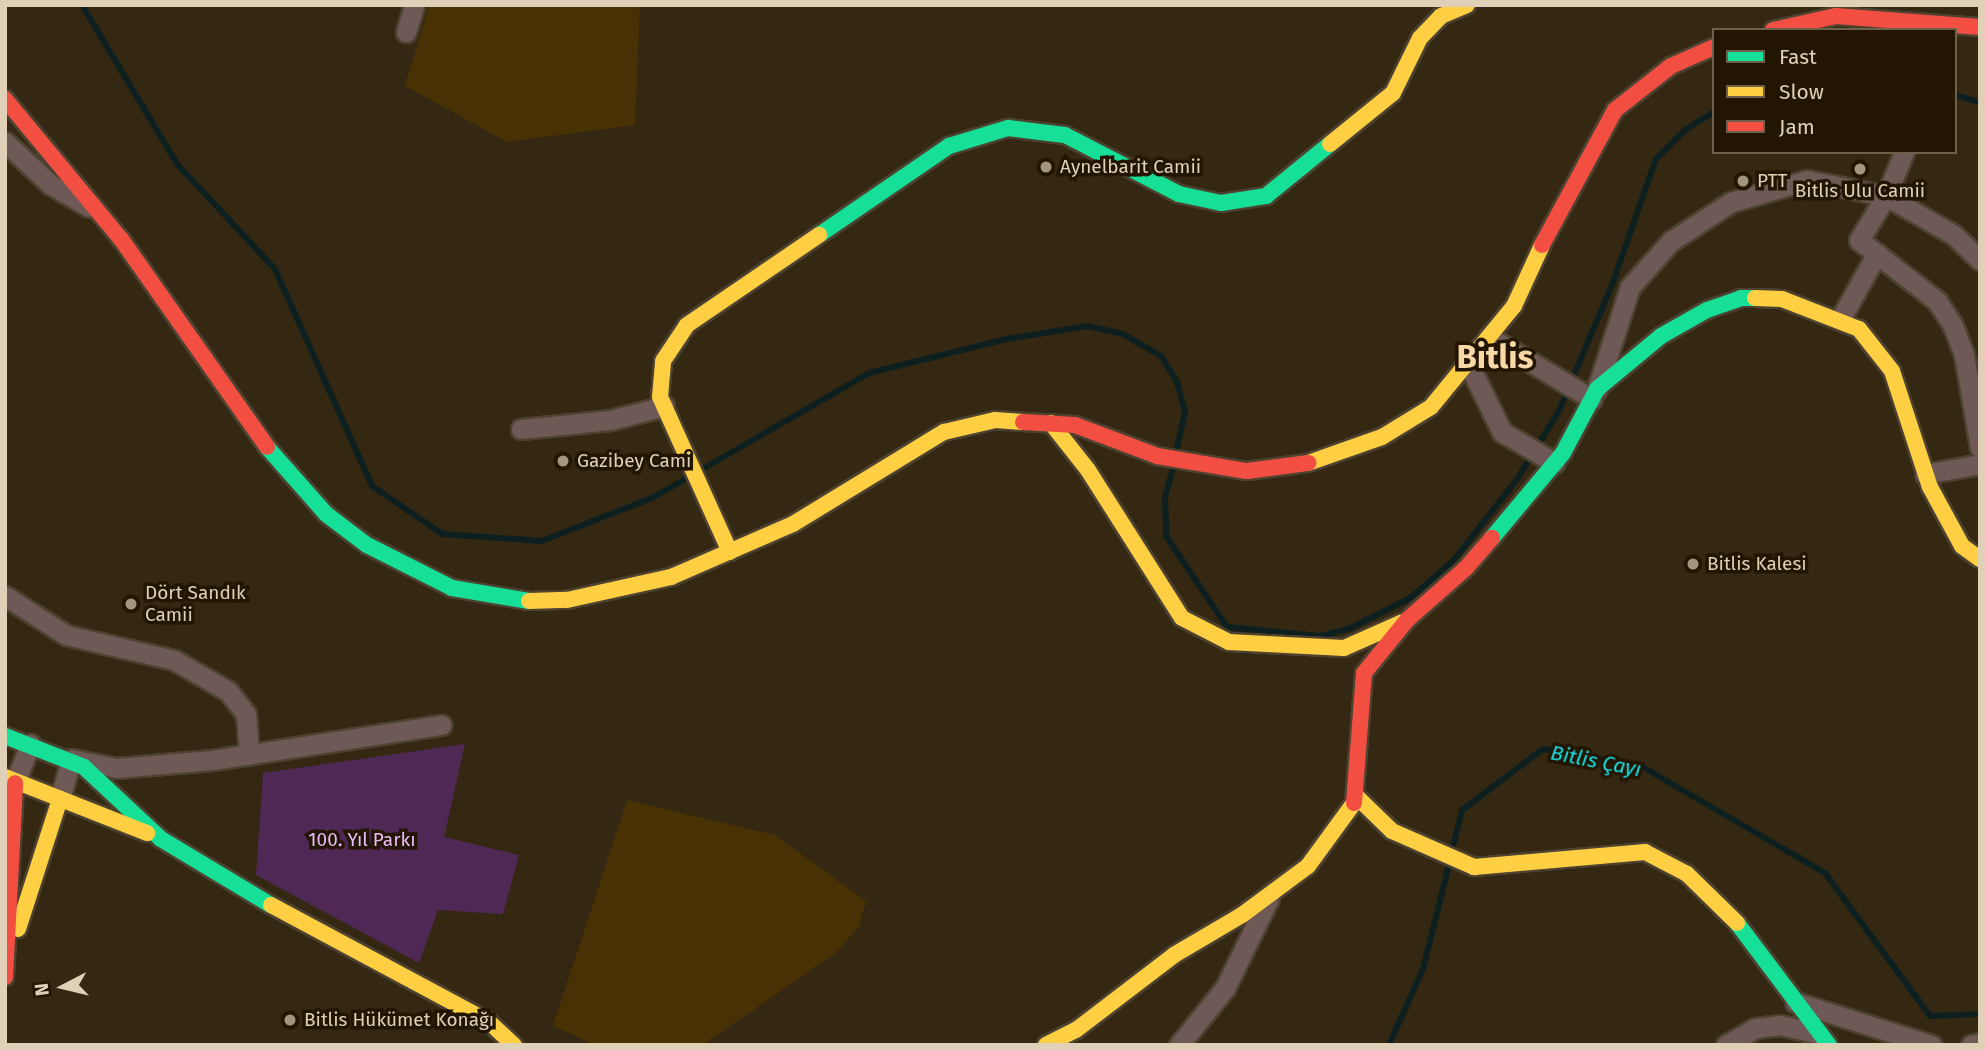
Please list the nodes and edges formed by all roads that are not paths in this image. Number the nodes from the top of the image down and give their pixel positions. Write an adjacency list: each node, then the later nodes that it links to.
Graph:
1 (414, 5): 7 (street)
2 (1467, 5): 3 (street)
3 (1436, 11): 20 (street)
4 (1955, 26): 5 (street); 6 (street)
5 (1980, 27)
6 (1782, 28)
7 (406, 32)
8 (1712, 48): 17 (street)
9 (5, 99): 13 (street)
10 (5, 142): 13 (street)
11 (1903, 154): 12 (street)
12 (1886, 196): 14 (street); 15 (street); 19 (street)
13 (102, 215): 27 (street)
14 (1877, 253): 16 (street); 23 (street)
15 (1980, 260)
16 (1841, 318): 19 (street); 26 (street)
17 (1489, 337): 18 (street); 19 (street)
18 (1469, 365): 21 (street); 24 (street)
19 (1590, 394): 24 (street)
20 (664, 406): 22 (street); 27 (street)
21 (1051, 423): 27 (street); 30 (street)
22 (521, 429)
23 (1980, 448)
24 (1550, 460): 30 (street)
25 (1980, 464): 26 (street)
26 (1925, 474): 28 (street)
27 (730, 552)
28 (1980, 559)
29 (5, 596): 34 (street)
30 (1407, 620): 37 (street)
31 (441, 725): 34 (street)
32 (5, 736): 33 (street)
33 (30, 744): 35 (street); 36 (street)
34 (249, 755): 35 (street)
35 (71, 759): 38 (street); 39 (street)
36 (10, 780): 38 (street); 41 (street)
37 (1359, 798): 40 (street); 42 (street)
38 (60, 799): 39 (street); 41 (street)
39 (161, 839): 45 (street)
40 (1270, 897): 46 (street); 47 (street)
41 (6, 969)
42 (1794, 1002): 43 (street); 49 (street)
43 (1823, 1039): 48 (street)
44 (1980, 1044): 50 (street)
45 (514, 1045)
46 (1046, 1045)
47 (1179, 1045)
48 (1726, 1045)
49 (1931, 1045)
50 (1972, 1045)

